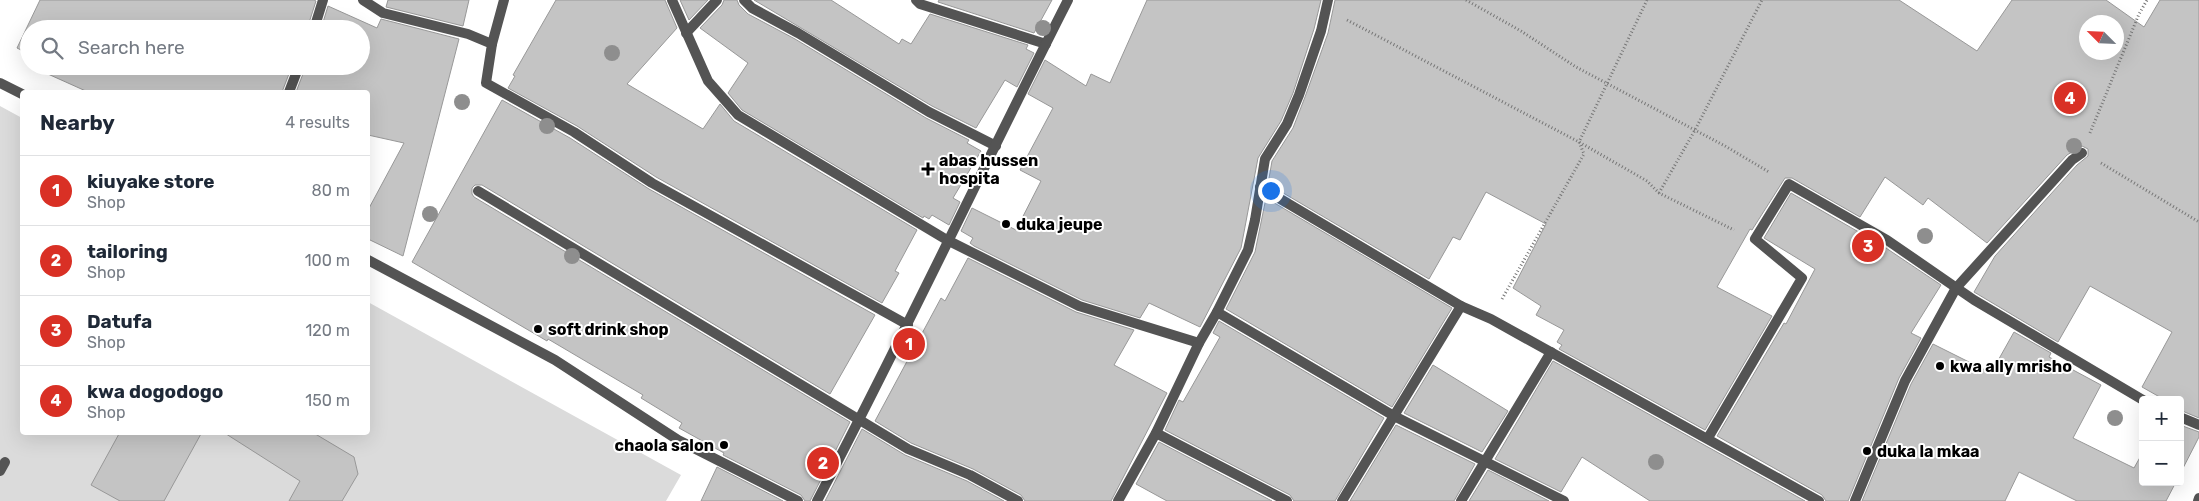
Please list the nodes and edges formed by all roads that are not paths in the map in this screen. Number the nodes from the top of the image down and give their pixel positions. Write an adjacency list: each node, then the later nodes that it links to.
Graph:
1 (323, 0): 10 (street)
2 (363, 0): 12 (street)
3 (504, 0): 12 (street)
4 (672, 0): 11 (street)
5 (717, 0): 11 (street)
6 (744, 0): 18 (street)
7 (916, 0): 13 (street)
8 (1068, 0): 13 (street)
9 (1327, 5): 20 (street)
10 (317, 20)
11 (686, 33): 22 (street)
12 (492, 44): 27 (street)
13 (1046, 44): 18 (street)
14 (296, 75): 16 (street)
15 (0, 83): 17 (street)
16 (290, 90)
17 (20, 93)
18 (996, 146): 22 (street)
19 (2082, 153): 24 (street)
20 (1260, 187): 25 (street); 26 (street)
21 (478, 191): 33 (street)
22 (948, 240): 27 (street); 28 (street)
23 (370, 261): 38 (street)
24 (1956, 288): 30 (street); 36 (street); 47 (street)
25 (1461, 306): 29 (street); 31 (street)
26 (1217, 312): 28 (street); 31 (street)
27 (908, 325): 33 (street)
28 (1199, 343): 35 (street)
29 (1551, 352): 36 (street); 37 (street)
30 (2139, 398)
31 (1394, 416): 37 (street); 43 (street)
32 (2184, 419): 34 (street)
33 (860, 420): 39 (street); 40 (street)
34 (2199, 425)
35 (1156, 433): 41 (street); 42 (street)
36 (1708, 438): 46 (street)
37 (1485, 462): 44 (street); 45 (street)
38 (798, 501)
39 (817, 501)
40 (1018, 501)
41 (1118, 501)
42 (1287, 501)
43 (1342, 501)
44 (1460, 501)
45 (1564, 501)
46 (1819, 501)
47 (1855, 501)

